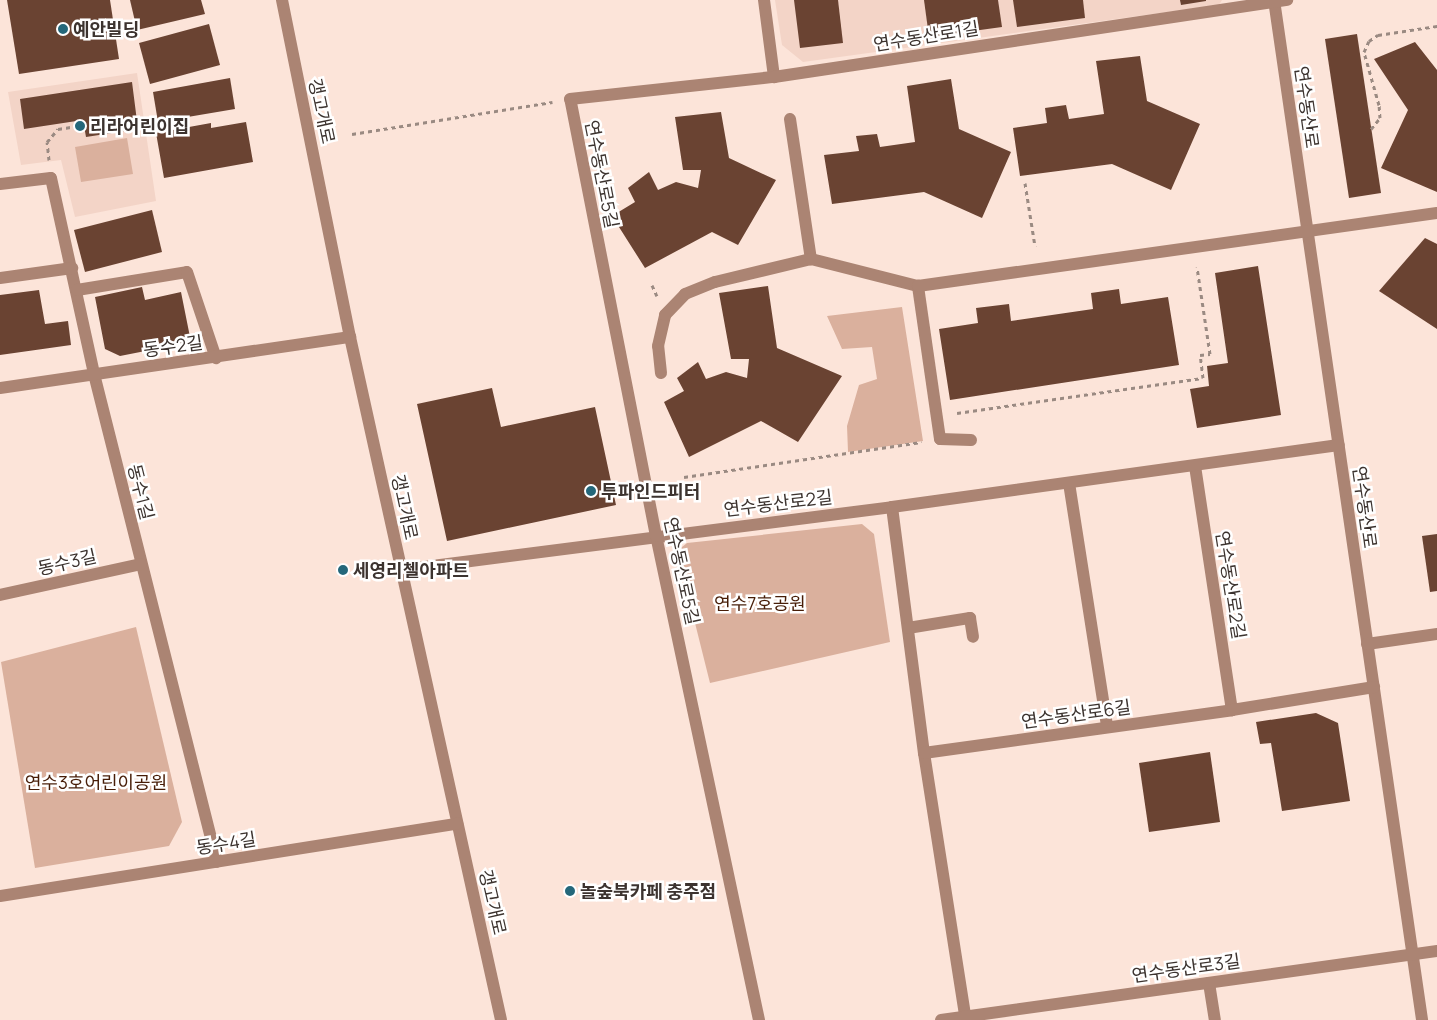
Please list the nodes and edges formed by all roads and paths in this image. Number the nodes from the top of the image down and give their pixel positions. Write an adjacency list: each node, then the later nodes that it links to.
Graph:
1 (282, 0): 24 (street, 갱고개로)
2 (764, 0): 6 (street)
3 (1287, 0): 4 (street, 연수동산로1길)
4 (1274, 1): 6 (street, 연수동산로1길); 16 (street, 연수동산로)
5 (1437, 26): 10 (path)
6 (774, 77): 7 (street, 연수동산로1길)
7 (570, 99): 11 (path); 37 (street, 연수동산로5길)
8 (790, 119): 18 (street)
9 (84, 125): 12 (path)
10 (1371, 129)
11 (352, 134)
12 (51, 178): 14 (street); 20 (street, 동수1길)
13 (1025, 183): 17 (path)
14 (0, 184)
15 (1437, 213): 16 (street)
16 (1307, 233): 22 (street); 32 (street, 연수동산로)
17 (1035, 246)
18 (811, 259): 22 (street); 26 (street)
19 (1196, 265): 29 (path)
20 (72, 268): 21 (street); 23 (street, 동수1길)
21 (0, 278)
22 (918, 286): 29 (street)
23 (76, 290): 25 (street); 27 (street, 동수1길)
24 (350, 337): 25 (street, 동수2길); 39 (street, 갱고개로)
25 (216, 358): 27 (street, 동수2길)
26 (661, 373)
27 (94, 374): 28 (street, 동수2길); 38 (street, 동수1길)
28 (0, 388)
29 (936, 416): 30 (street)
30 (940, 439): 31 (street); 34 (path)
31 (971, 440)
32 (1338, 445): 33 (street, 연수동산로2길); 44 (street, 연수동산로)
33 (1195, 466): 35 (street, 연수동산로2길); 46 (street, 연수동산로2길)
34 (684, 476)
35 (1069, 483): 36 (street, 연수동산로2길); 47 (street)
36 (892, 507): 37 (street, 연수동산로2길); 41 (street)
37 (656, 536): 39 (street, 연수동산로2길); 57 (street, 연수동산로5길)
38 (141, 564): 40 (street, 동수3길); 50 (street, 동수1길)
39 (401, 570): 49 (street, 갱고개로)
40 (0, 595)
41 (908, 628): 43 (street); 48 (street)
42 (1437, 634): 44 (street)
43 (973, 637)
44 (1367, 644): 45 (street, 연수동산로)
45 (1374, 687): 46 (street, 연수동산로6길); 53 (street, 연수동산로)
46 (1232, 710): 47 (street, 연수동산로6길)
47 (1107, 727): 48 (street, 연수동산로6길)
48 (924, 753): 55 (street)
49 (457, 824): 50 (street, 동수4길); 56 (street, 갱고개로)
50 (217, 862): 51 (street, 동수4길)
51 (0, 896)
52 (1437, 951): 53 (street, 연수동산로3길)
53 (1413, 954): 54 (street, 연수동산로3길); 60 (street, 연수동산로)
54 (1209, 983): 55 (street, 연수동산로3길); 59 (street)
55 (966, 1018): 58 (street, 연수동산로3길)
56 (501, 1020)
57 (758, 1020)
58 (941, 1020)
59 (1215, 1020)
60 (1422, 1020)

